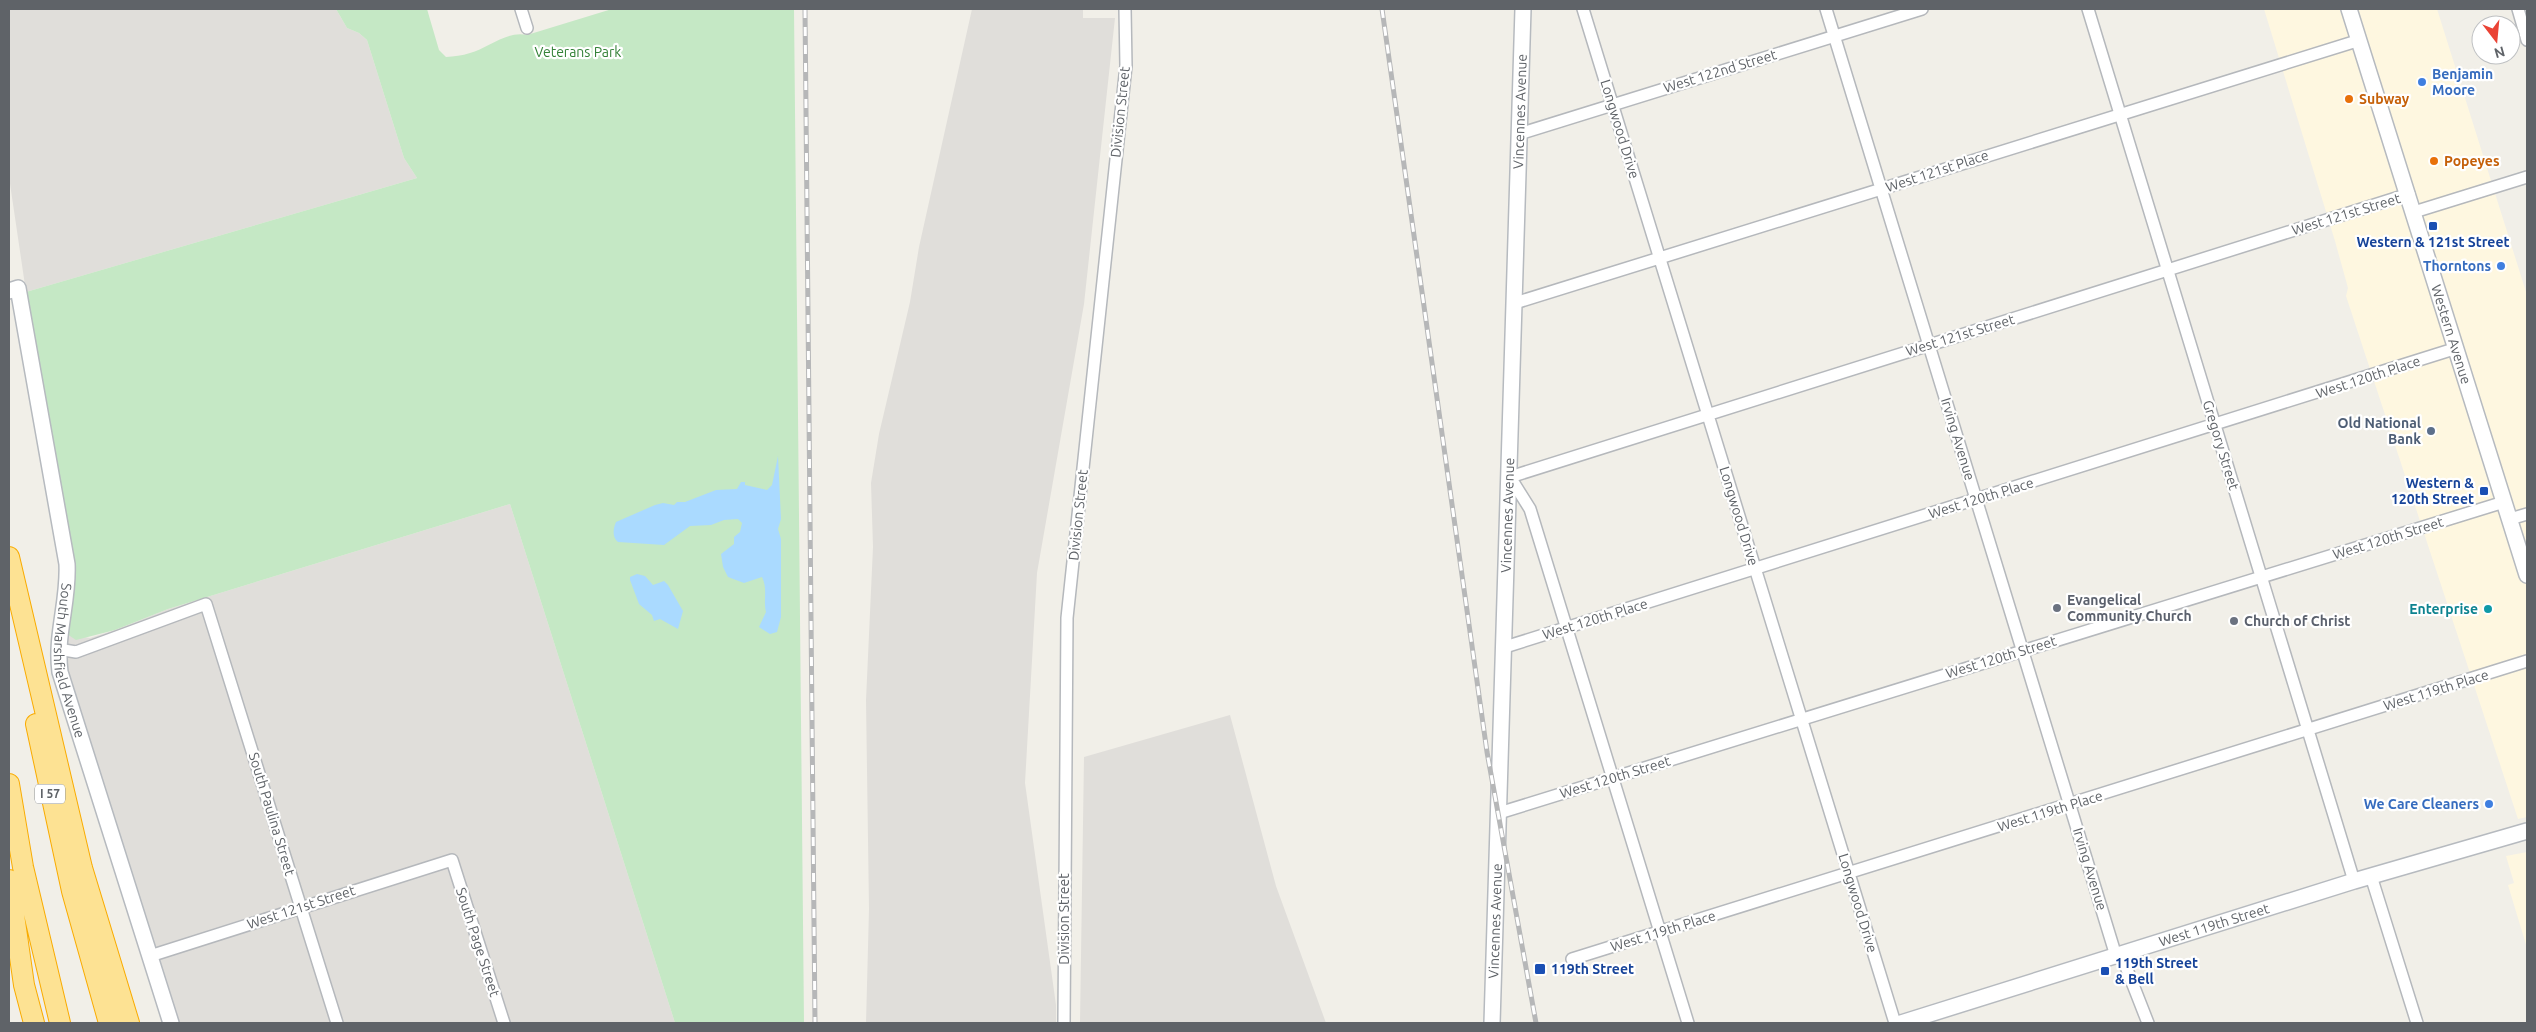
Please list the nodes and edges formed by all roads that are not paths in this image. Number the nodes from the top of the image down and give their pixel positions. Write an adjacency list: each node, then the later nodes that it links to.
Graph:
1 (521, 9): 10 (street)
2 (1125, 9): 68 (street, Division Street)
3 (1523, 9): 16 (main road, Vincennes Avenue)
4 (1583, 9): 14 (street, Longwood Drive)
5 (1826, 9): 11 (street, Irving Avenue)
6 (1922, 9): 11 (street, West 122nd Street)
7 (2088, 9): 15 (street, Gregory Street)
8 (2350, 9): 12 (main road, Western Avenue)
9 (2518, 9): 13 (street)
10 (527, 28)
11 (1834, 36): 14 (street, West 122nd Street); 18 (street, Irving Avenue)
12 (2360, 40): 15 (street, West 121st Place); 19 (main road, Western Avenue)
13 (2527, 40)
14 (1613, 105): 16 (street, West 122nd Street); 21 (street, Longwood Drive)
15 (2120, 114): 18 (street, West 121st Place); 22 (street, Gregory Street)
16 (1519, 134): 24 (main road, Vincennes Avenue)
17 (2527, 177): 20 (street, West 121st Street)
18 (1881, 189): 21 (street, West 121st Place); 25 (street, Irving Avenue)
19 (2409, 194): 20 (main road, Western Avenue); 22 (street, West 121st Street)
20 (2414, 212): 26 (main road, Western Avenue)
21 (1661, 258): 24 (street, West 121st Place); 27 (street, Longwood Drive)
22 (2168, 270): 25 (street, West 121st Street); 28 (street, Gregory Street)
23 (13, 289): 40 (main road, South Marshfield Avenue)
24 (1515, 303): 29 (main road, Vincennes Avenue)
25 (1929, 345): 27 (street, West 121st Street); 30 (street, Irving Avenue)
26 (2457, 348): 28 (street, West 120th Place); 31 (main road, Western Avenue)
27 (1708, 414): 29 (street, West 121st Street); 35 (street, Longwood Drive)
28 (2215, 426): 30 (street, West 120th Place); 37 (street, Gregory Street)
29 (1510, 476): 38 (street); 39 (main road, Vincennes Avenue)
30 (1976, 500): 35 (street, West 120th Place); 41 (street, Irving Avenue)
31 (2504, 502): 33 (main road, Western Avenue); 37 (street, West 120th Street)
32 (2527, 514): 33 (street)
33 (2510, 519): 36 (main road, Western Avenue)
34 (9, 559): 63 (highway, I 57); 64 (highway)
35 (1755, 569): 38 (street, West 120th Place); 43 (street, Longwood Drive)
36 (2527, 575)
37 (2262, 577): 41 (street, West 120th Street); 44 (street, Gregory Street)
38 (1567, 628): 39 (street, West 120th Place); 45 (street)
39 (1505, 647): 48 (main road, Vincennes Avenue)
40 (58, 650): 55 (street, South Paulina Street); 58 (main road, South Marshfield Avenue)
41 (2023, 651): 43 (street, West 120th Street); 47 (street, Irving Avenue)
42 (2527, 661): 44 (street, West 119th Place)
43 (1802, 719): 45 (street, West 120th Street); 51 (street, Longwood Drive)
44 (2308, 730): 47 (street, West 119th Place); 54 (street, Gregory Street)
45 (1612, 778): 48 (street, West 120th Street); 56 (street)
46 (9, 794): 62 (highway)
47 (2070, 804): 51 (street, West 119th Place); 57 (street, Irving Avenue)
48 (1499, 813): 69 (main road, Vincennes Avenue)
49 (2527, 831): 52 (main road, West 119th Street)
50 (452, 860): 55 (street, West 121st Street); 67 (street, South Page Street)
51 (1848, 874): 56 (street, West 119th Place); 71 (street, Longwood Drive)
52 (2371, 876): 54 (main road, West 119th Street); 73 (street)
53 (9, 880): 61 (highway)
54 (2354, 881): 57 (main road, West 119th Street)
55 (301, 907): 58 (street, West 121st Street); 66 (street, South Paulina Street)
56 (1660, 933): 59 (street, West 119th Place); 70 (street)
57 (2119, 955): 60 (main road, West 119th Street); 72 (street, Irving Avenue)
58 (150, 956): 65 (main road, South Marshfield Avenue)
59 (1572, 959)
60 (1908, 1022)
61 (34, 1023)
62 (60, 1023)
63 (110, 1023)
64 (129, 1023)
65 (171, 1023)
66 (337, 1023)
67 (504, 1023)
68 (1064, 1023)
69 (1492, 1023)
70 (1688, 1023)
71 (1895, 1023)
72 (2148, 1023)
73 (2418, 1023)

